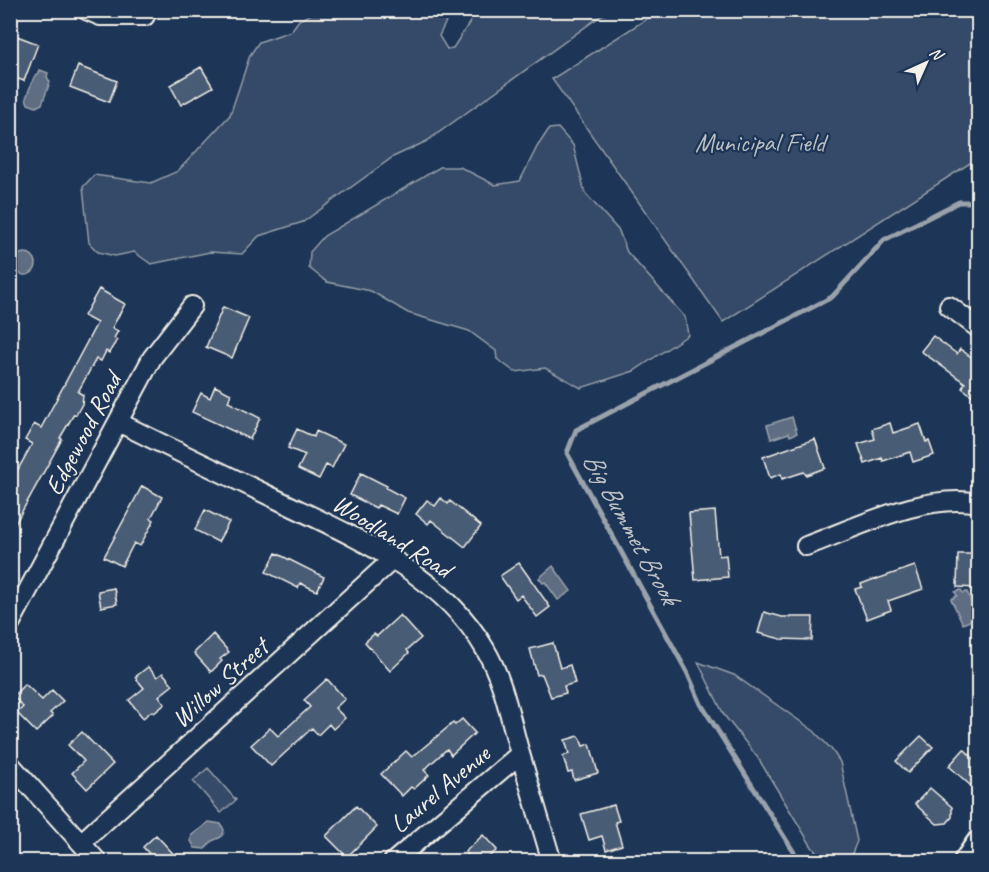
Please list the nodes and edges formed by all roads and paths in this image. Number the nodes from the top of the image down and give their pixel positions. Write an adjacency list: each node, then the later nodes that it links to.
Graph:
1 (86, 10): 2 (street)
2 (145, 16)
3 (192, 306): 6 (street, Edgewood Road)
4 (949, 306): 5 (street)
5 (978, 328)
6 (118, 422): 9 (street, Woodland Road); 10 (street, Edgewood Road)
7 (978, 503): 8 (street)
8 (806, 546)
9 (392, 560): 11 (street, Woodland Road); 13 (street, Willow Street)
10 (10, 624)
11 (520, 754): 16 (street, Laurel Avenue); 17 (street, Woodland Road)
12 (10, 764): 13 (street)
13 (81, 843): 15 (street)
14 (978, 843): 18 (main road)
15 (98, 861)
16 (393, 861)
17 (552, 861)
18 (965, 861)

